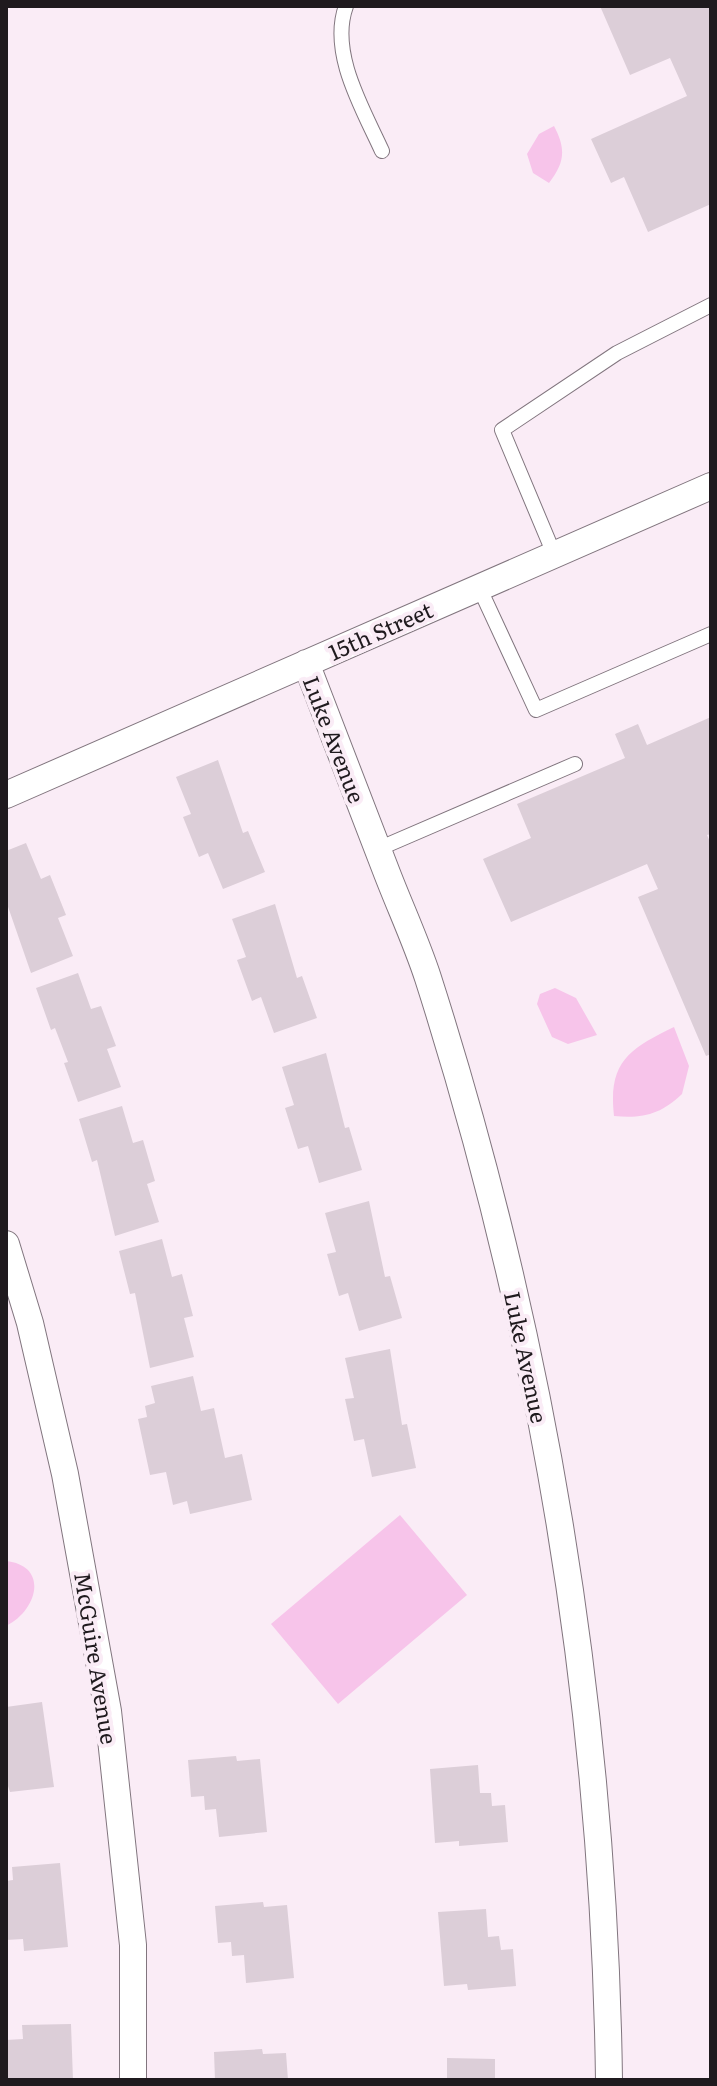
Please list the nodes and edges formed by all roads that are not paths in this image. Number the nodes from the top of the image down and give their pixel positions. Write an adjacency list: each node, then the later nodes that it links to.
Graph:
1 (346, 6): 2 (lane)
2 (382, 151)
3 (711, 305): 5 (lane)
4 (711, 486): 5 (street, 15th Street)
5 (554, 554): 6 (street, 15th Street)
6 (479, 587): 7 (lane); 8 (street, 15th Street)
7 (711, 634)
8 (306, 663): 10 (street, 15th Street); 11 (street, Luke Avenue)
9 (575, 764): 11 (lane)
10 (6, 795)
11 (378, 849): 14 (street, Luke Avenue)
12 (6, 1244): 13 (street, McGuire Avenue)
13 (133, 2080)
14 (609, 2080)

